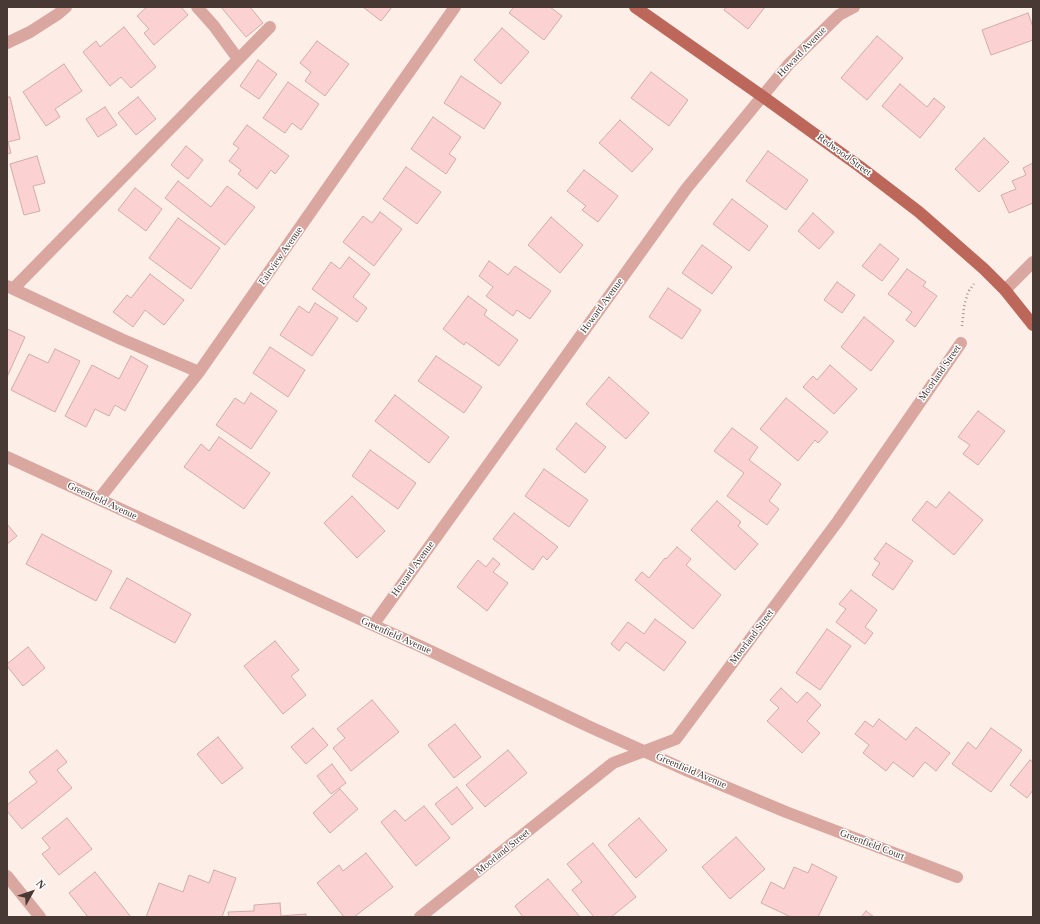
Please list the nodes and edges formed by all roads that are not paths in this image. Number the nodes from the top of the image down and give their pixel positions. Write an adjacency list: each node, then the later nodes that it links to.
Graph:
1 (66, 7): 7 (street)
2 (197, 7): 8 (street)
3 (456, 7): 15 (street, Fairview Avenue)
4 (635, 7): 9 (main road, Redwood Street)
5 (854, 7): 9 (street, Howard Avenue)
6 (270, 27): 8 (street)
7 (7, 43)
8 (238, 59): 11 (street)
9 (762, 96): 12 (main road, Redwood Street); 18 (street, Howard Avenue)
10 (1033, 262): 12 (street)
11 (10, 287): 15 (street)
12 (1005, 290): 13 (main road, Redwood Street)
13 (1033, 325)
14 (961, 342): 19 (street, Moorland Street)
15 (200, 372): 17 (street, Fairview Avenue)
16 (7, 457): 17 (street, Greenfield Avenue)
17 (99, 499): 18 (street, Greenfield Avenue)
18 (372, 625): 19 (street, Greenfield Avenue)
19 (645, 752): 20 (street, Greenfield Avenue); 24 (street, Moorland Street)
20 (786, 812): 22 (street, Greenfield Court)
21 (7, 876): 23 (street)
22 (957, 877)
23 (40, 917)
24 (420, 917)

